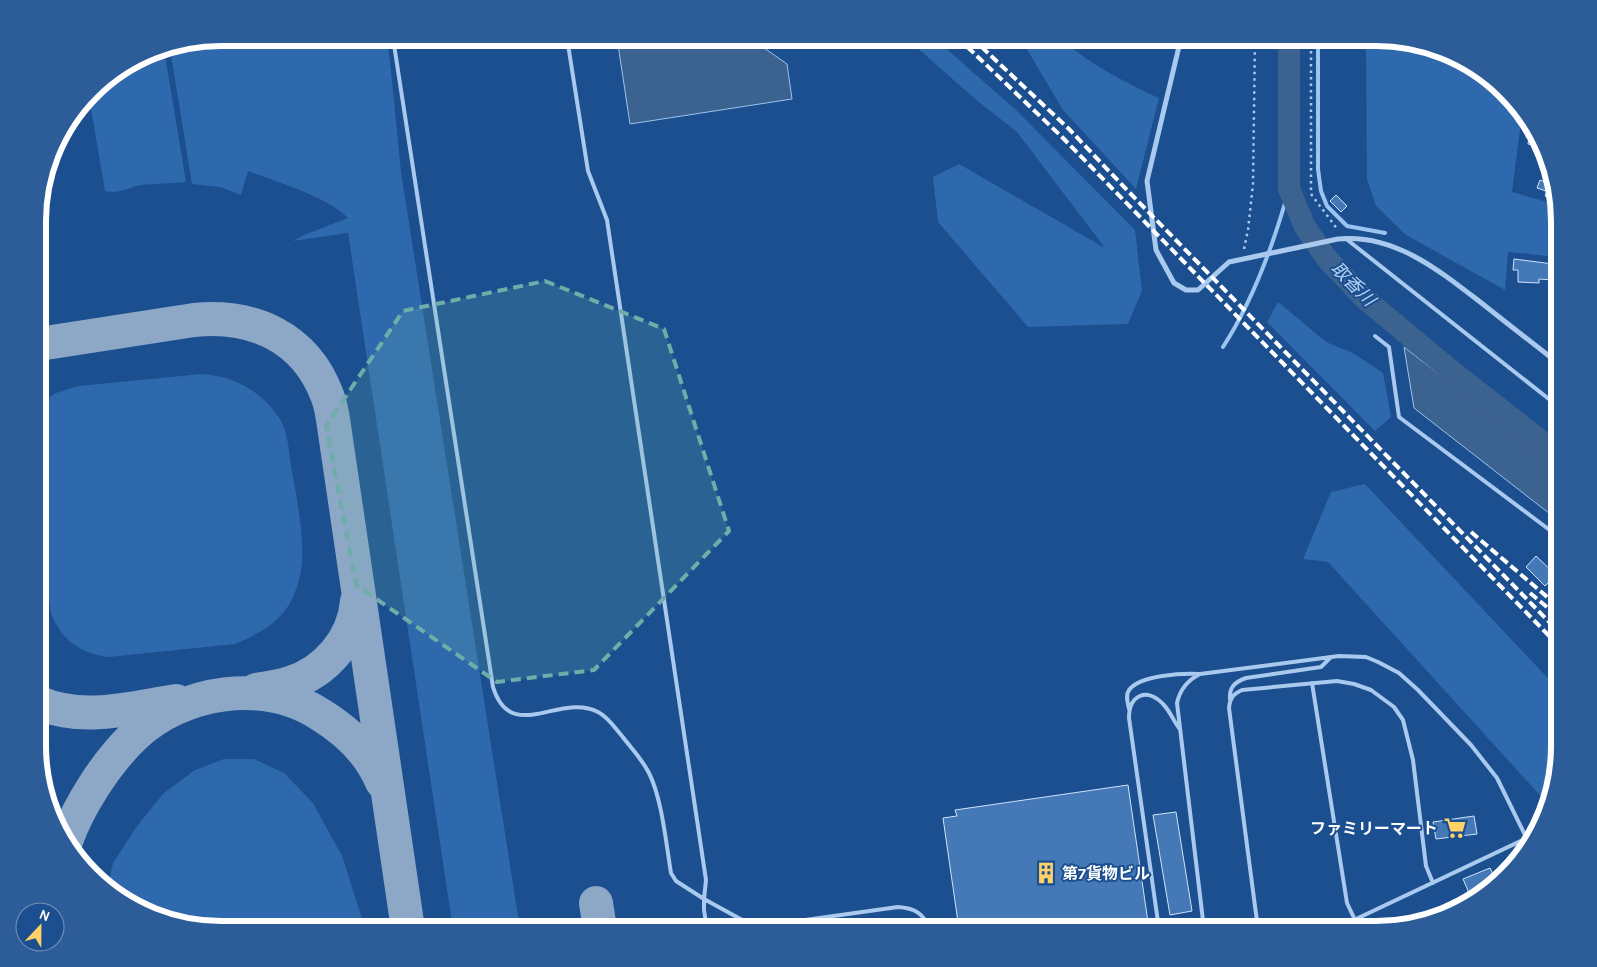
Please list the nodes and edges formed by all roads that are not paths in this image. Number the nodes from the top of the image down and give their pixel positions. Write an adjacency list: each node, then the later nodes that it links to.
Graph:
1 (1179, 46): 4 (street)
2 (394, 47): 18 (lane)
3 (568, 47): 18 (lane)
4 (1344, 238): 6 (street); 7 (lane)
5 (1375, 336): 8 (lane)
6 (1550, 357)
7 (1550, 400)
8 (1550, 530)
9 (1331, 657): 10 (lane); 12 (lane); 15 (lane)
10 (1200, 674): 13 (lane); 14 (lane)
11 (1312, 682): 12 (lane); 17 (lane); 23 (lane)
12 (1230, 699): 22 (lane)
13 (1129, 709): 14 (lane); 20 (lane)
14 (1179, 728): 21 (lane)
15 (1526, 835)
16 (1522, 840): 17 (lane)
17 (1433, 883): 23 (lane)
18 (704, 899): 24 (lane); 25 (lane)
19 (926, 920): 26 (lane)
20 (1158, 920)
21 (1203, 920)
22 (1257, 920)
23 (1355, 920)
24 (706, 921)
25 (743, 921)
26 (801, 921)

